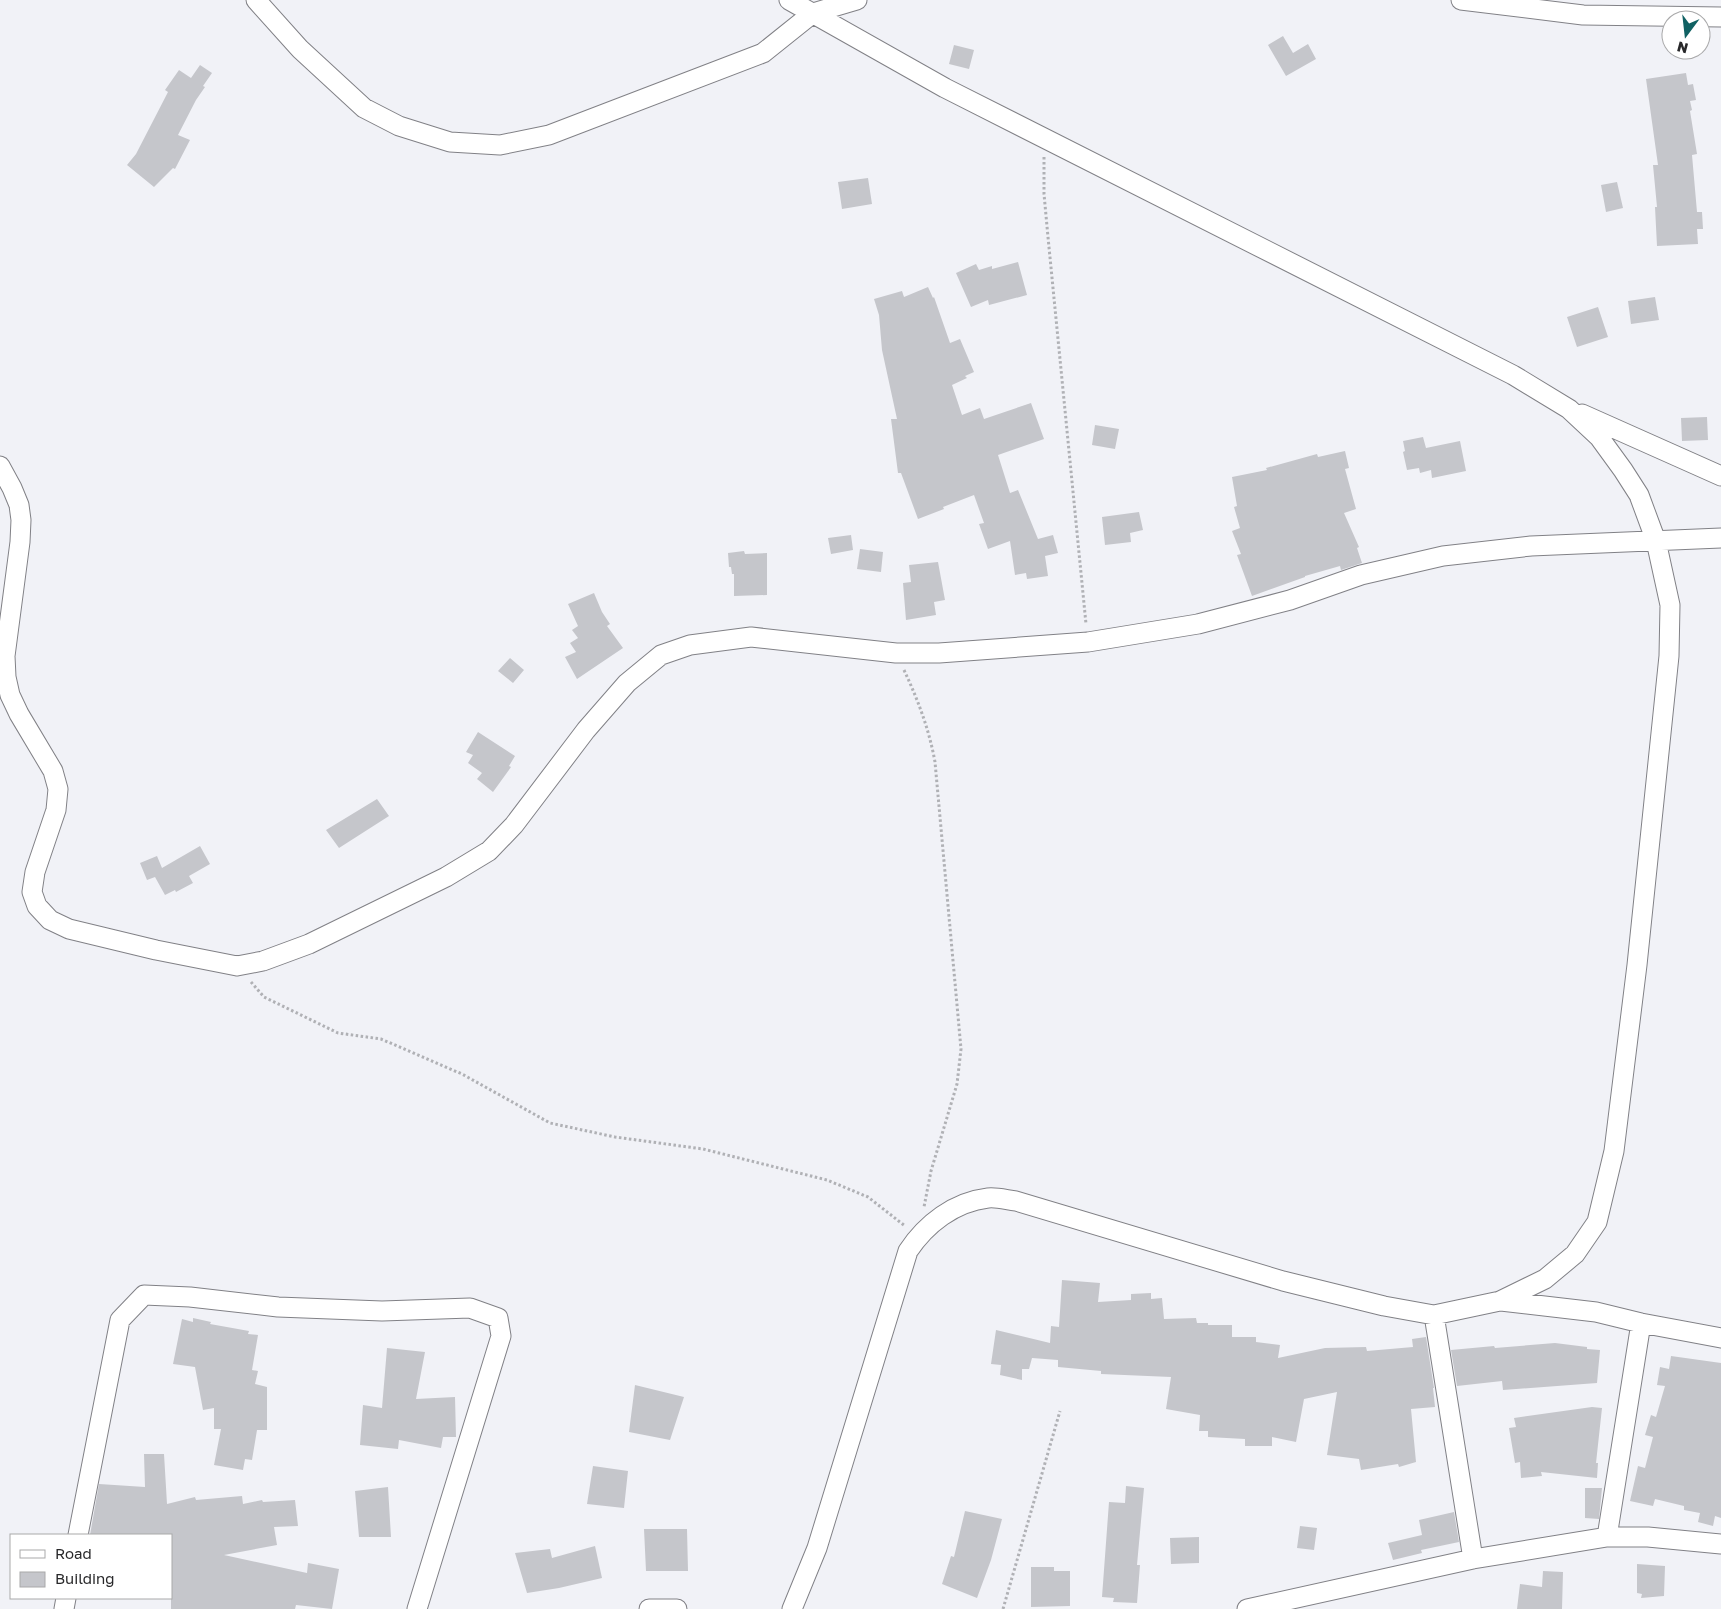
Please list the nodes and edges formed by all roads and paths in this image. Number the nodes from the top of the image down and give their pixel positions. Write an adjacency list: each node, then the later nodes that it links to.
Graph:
1 (256, 0): 5 (street)
2 (789, 0): 5 (street)
3 (857, 0): 5 (street)
4 (1461, 0): 6 (street)
5 (813, 14): 7 (street)
6 (1721, 18)
7 (1044, 137): 8 (street); 13 (path)
8 (1570, 409): 10 (street); 12 (street)
9 (0, 466): 15 (street)
10 (1721, 476)
11 (1721, 538): 12 (street)
12 (1656, 541): 13 (street); 17 (street)
13 (1088, 642): 14 (street)
14 (896, 653): 15 (street); 16 (path)
15 (237, 966): 16 (path)
16 (918, 1236): 18 (street); 30 (street)
17 (1500, 1301): 18 (street); 19 (street)
18 (1434, 1315): 25 (street)
19 (1640, 1323): 20 (street); 23 (street)
20 (1721, 1338)
21 (1060, 1411): 31 (path)
22 (78, 1534): 27 (street)
23 (1607, 1536): 24 (street); 25 (street)
24 (1721, 1544)
25 (1473, 1559): 26 (street)
26 (1285, 1605): 32 (street)
27 (417, 1609)
28 (649, 1609): 29 (street)
29 (677, 1609)
30 (792, 1609)
31 (1003, 1609)
32 (1247, 1609)

